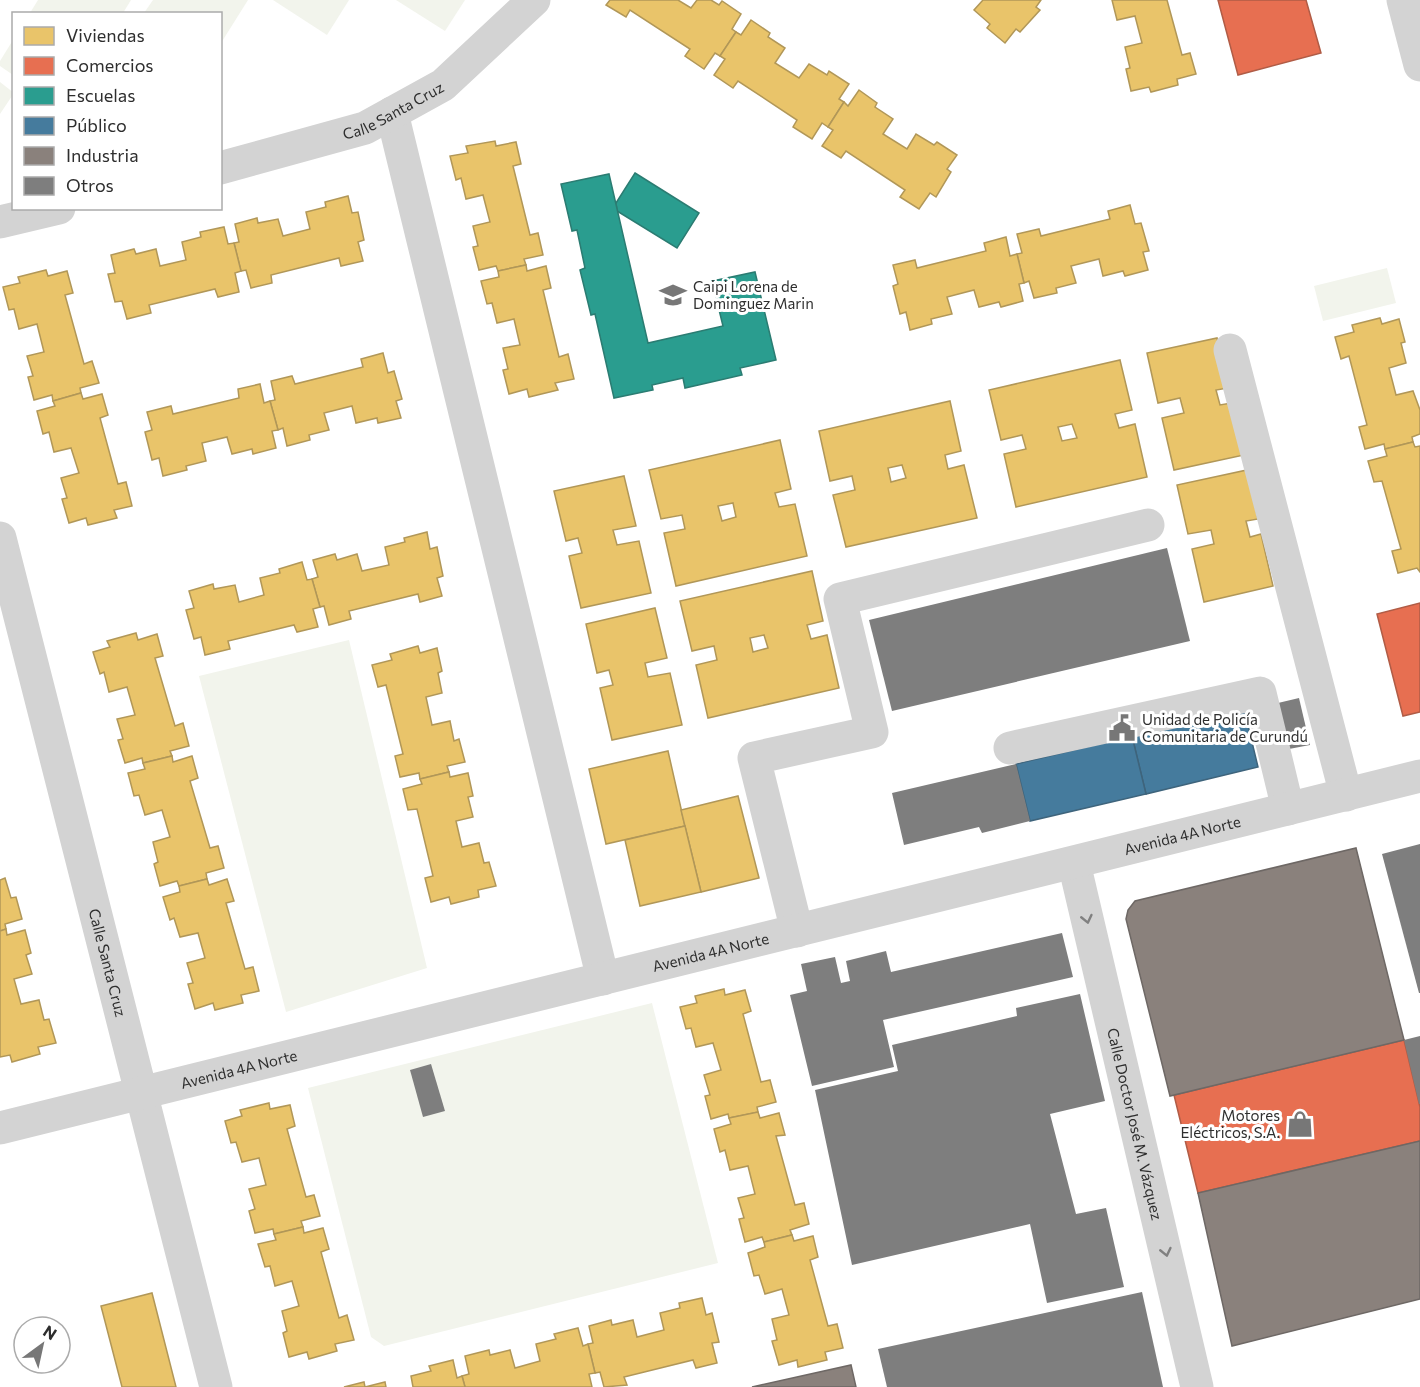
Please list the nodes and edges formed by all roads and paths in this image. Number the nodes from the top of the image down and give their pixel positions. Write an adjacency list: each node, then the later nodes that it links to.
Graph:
1 (534, 0): 4 (street, Calle Santa Cruz)
2 (1403, 0): 3 (street)
3 (1420, 65)
4 (392, 113): 5 (street, Calle Santa Cruz); 17 (street)
5 (222, 167)
6 (51, 210): 7 (street)
7 (0, 222)
8 (1230, 350): 13 (street)
9 (1148, 525): 16 (street)
10 (0, 538): 18 (street, Calle Santa Cruz)
11 (1010, 748): 14 (street)
12 (1420, 776): 13 (street, Avenida 4A Norte)
13 (1346, 795): 14 (street, Avenida 4A Norte)
14 (1288, 809): 15 (street, Avenida 4A Norte)
15 (1074, 862): 16 (street, Avenida 4A Norte); 21 (street, Calle Doctor José M. Vázquez, one-way to 21)
16 (796, 931): 17 (street, Avenida 4A Norte)
17 (603, 979): 18 (street, Avenida 4A Norte)
18 (141, 1094): 19 (street, Avenida 4A Norte); 20 (street, Calle Santa Cruz)
19 (0, 1128)
20 (216, 1387)
21 (1197, 1387)

